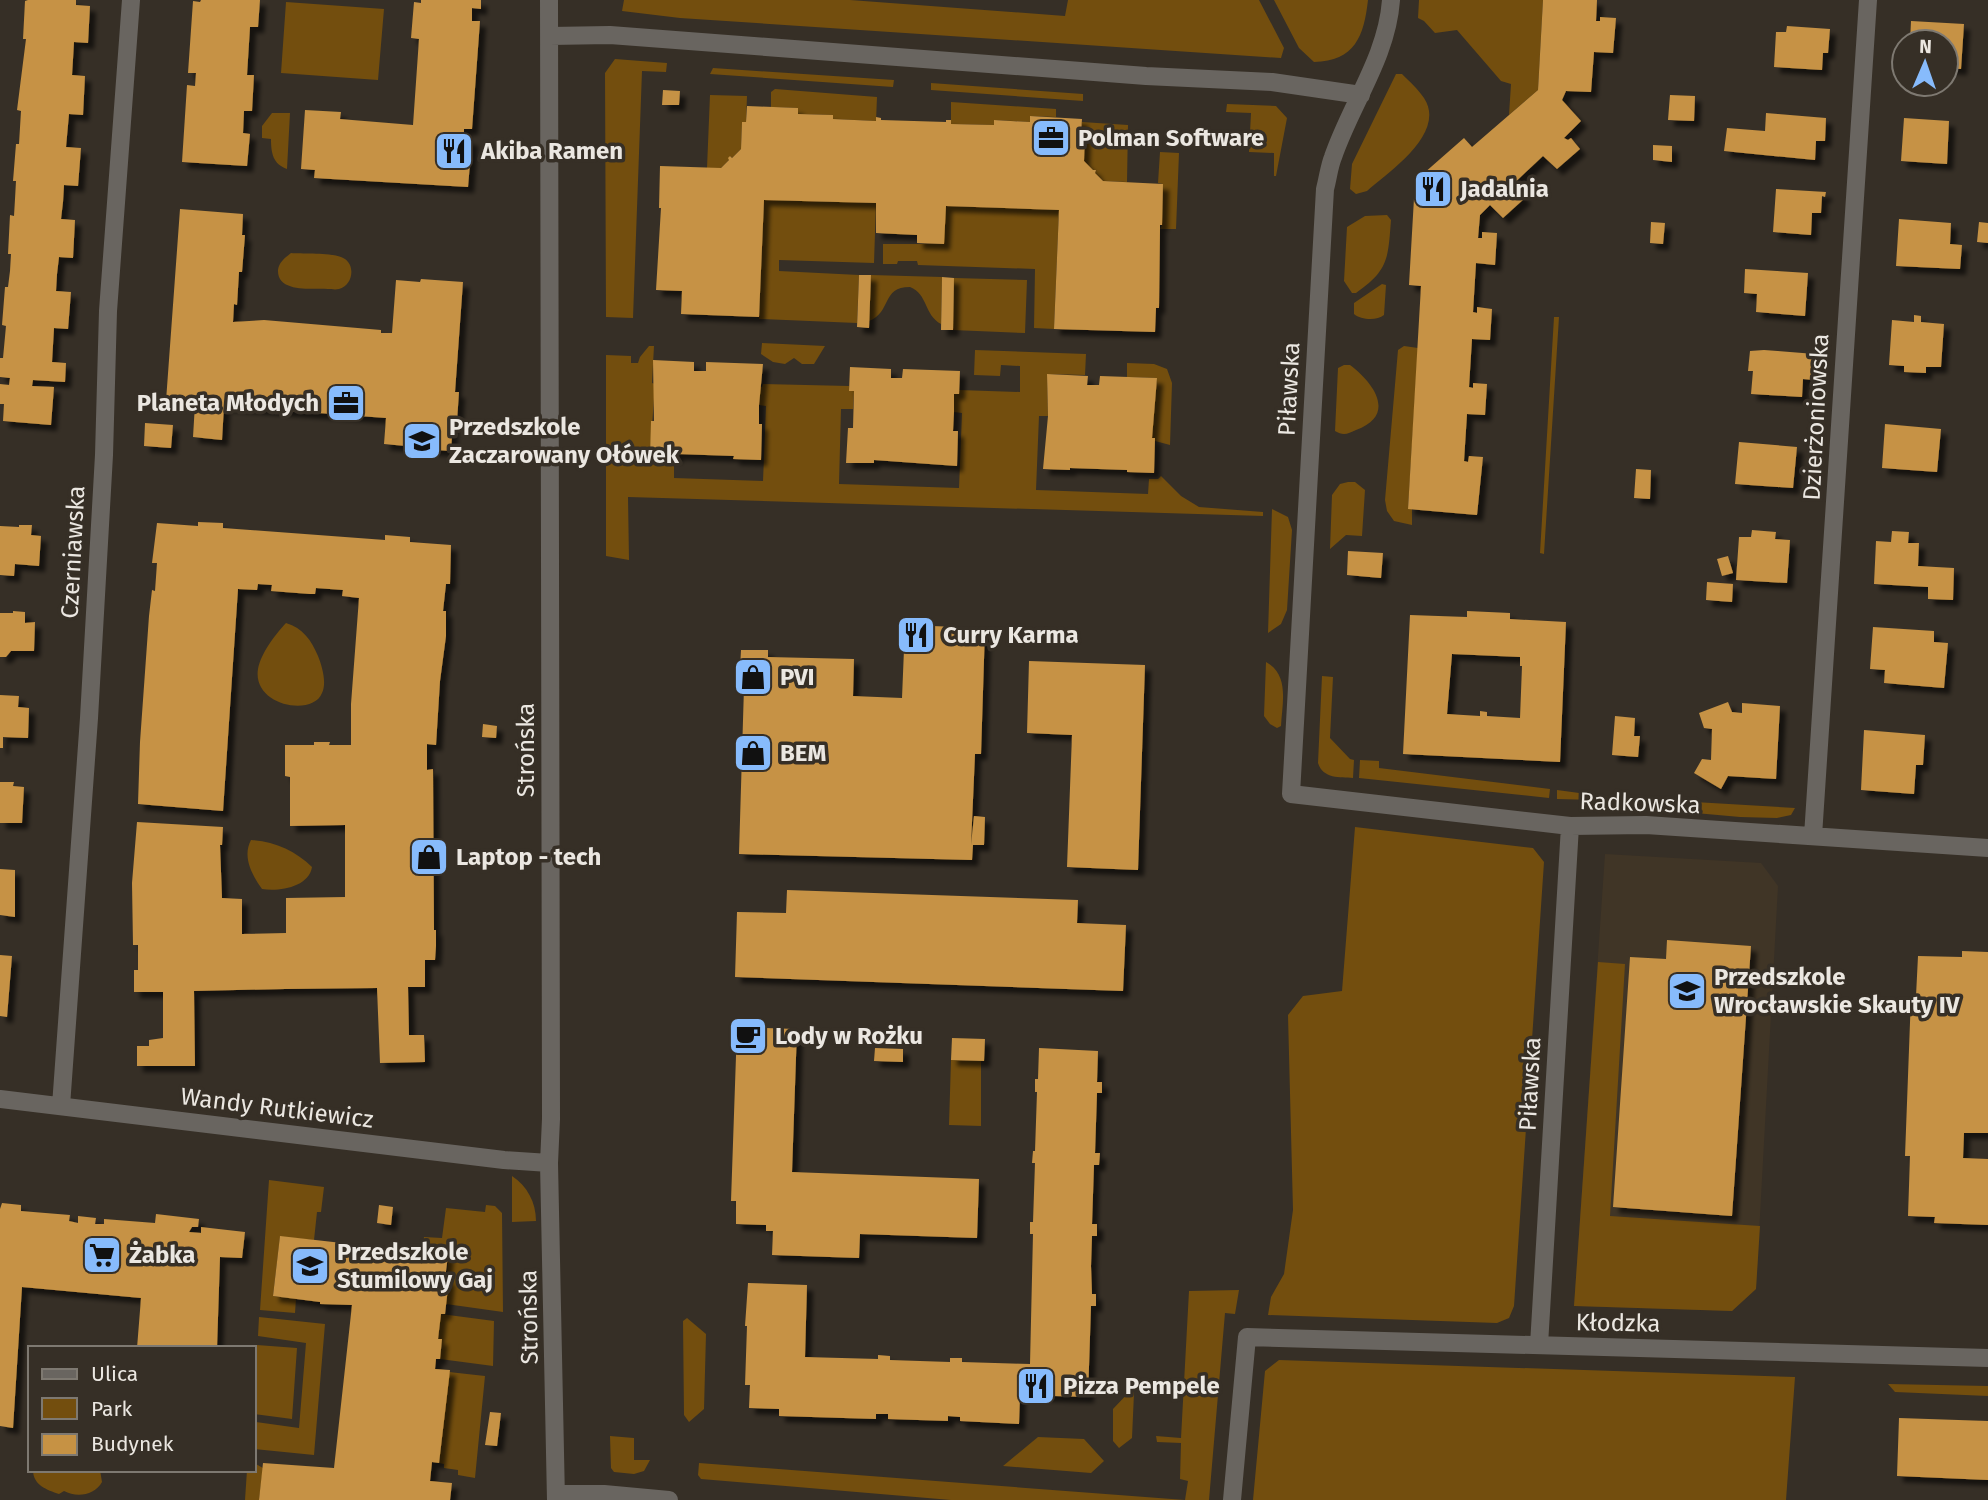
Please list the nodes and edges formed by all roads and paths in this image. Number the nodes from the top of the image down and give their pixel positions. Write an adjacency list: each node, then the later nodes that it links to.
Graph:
1 (131, 0): 12 (street, Czerniawska)
2 (549, 0): 5 (street, Strońska)
3 (1391, 0): 6 (street, Piławska)
4 (1868, 0): 9 (street, Dzierżoniowska)
5 (550, 36): 6 (street); 13 (street, Strońska)
6 (1361, 94): 7 (street, Piławska)
7 (1291, 794): 8 (street, Radkowska)
8 (1570, 825): 9 (street, Radkowska); 14 (street, Piławska)
9 (1813, 836): 10 (street, Radkowska)
10 (1988, 848)
11 (0, 1099): 12 (street, Wandy Rutkiewicz)
12 (61, 1106): 13 (street, Wandy Rutkiewicz)
13 (549, 1163): 16 (street, Strońska)
14 (1539, 1345): 15 (street, Kłodzka); 18 (street, Kłodzka)
15 (1988, 1358)
16 (556, 1497): 17 (street)
17 (669, 1500)
18 (1232, 1500)

